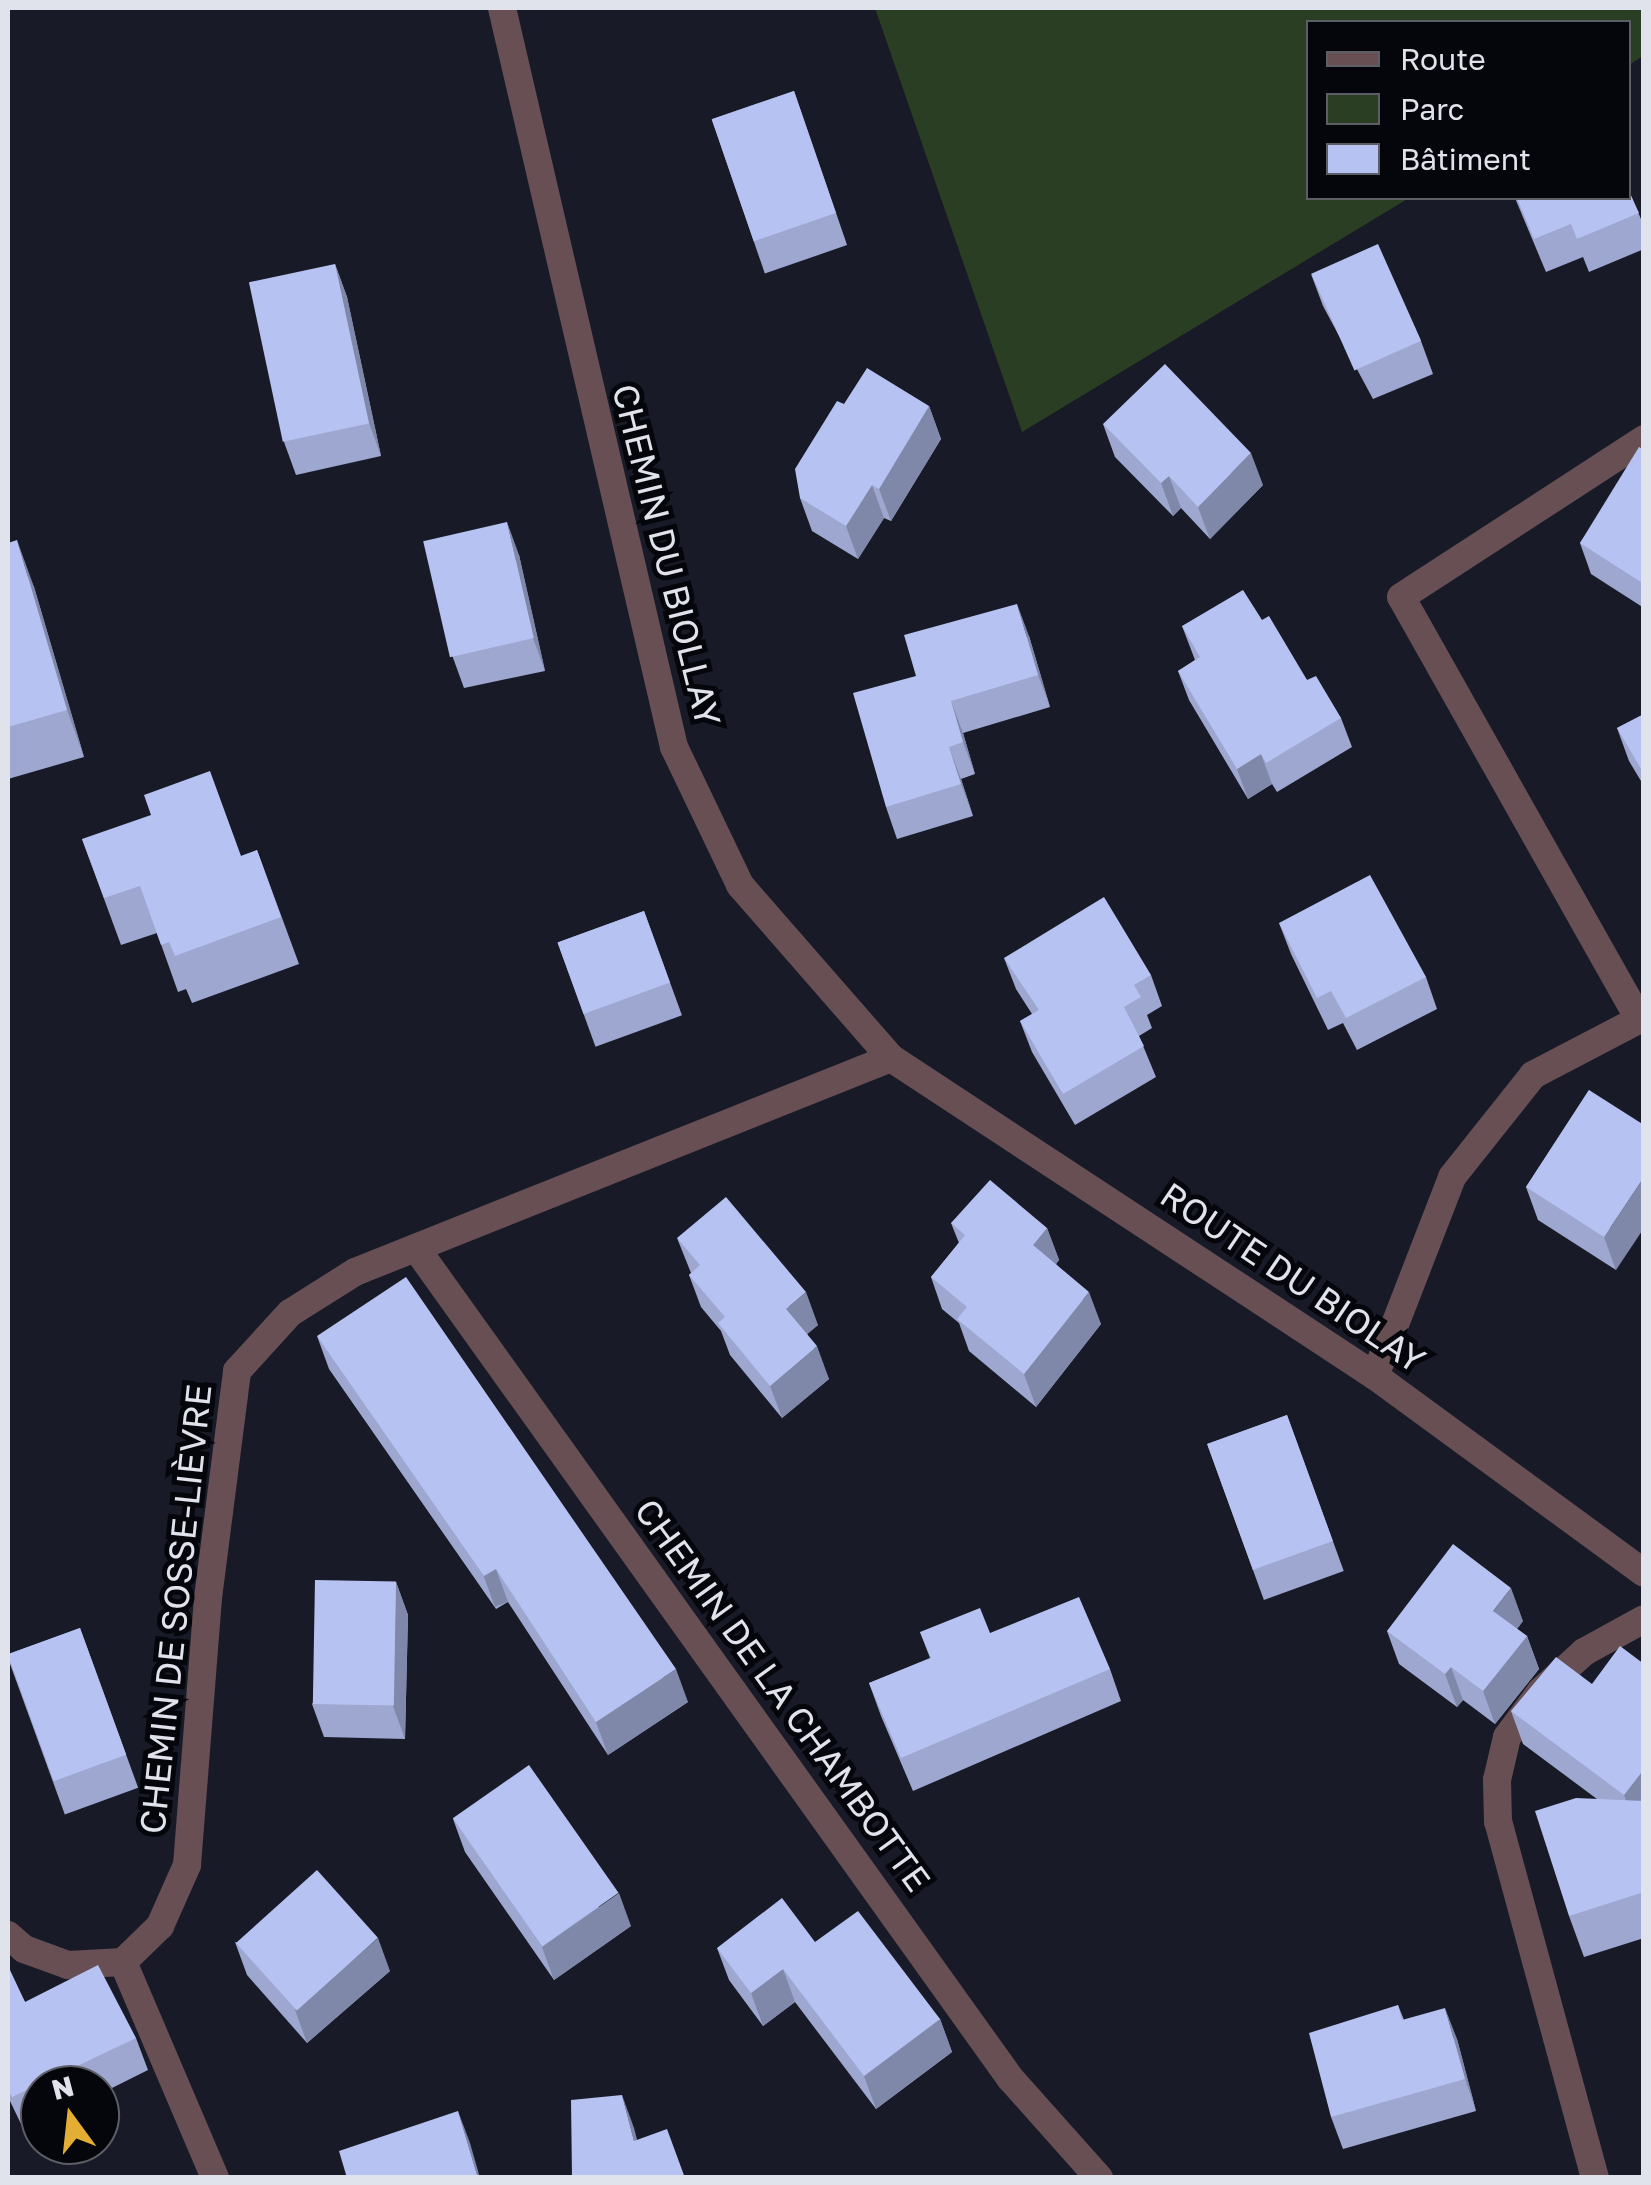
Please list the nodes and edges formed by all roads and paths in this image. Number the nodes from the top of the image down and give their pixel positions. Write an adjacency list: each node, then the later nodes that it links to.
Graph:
1 (502, 8): 4 (street, CHEMIN DU BIOLLAY)
2 (1644, 439): 3 (street)
3 (1641, 1018): 6 (street)
4 (891, 1058): 5 (street, CHEMIN DE SOSSE-LIÈVRE); 6 (street, ROUTE DU BIOLAY)
5 (416, 1248): 10 (street, CHEMIN DE SOSSE-LIÈVRE); 12 (street, CHEMIN DE LA CHAMBOTTE)
6 (1375, 1376): 7 (street, ROUTE DU BIOLAY)
7 (1644, 1573)
8 (1644, 1619): 13 (street)
9 (8, 1935): 10 (street)
10 (122, 1962): 11 (street)
11 (215, 2178)
12 (1099, 2178)
13 (1595, 2178)

